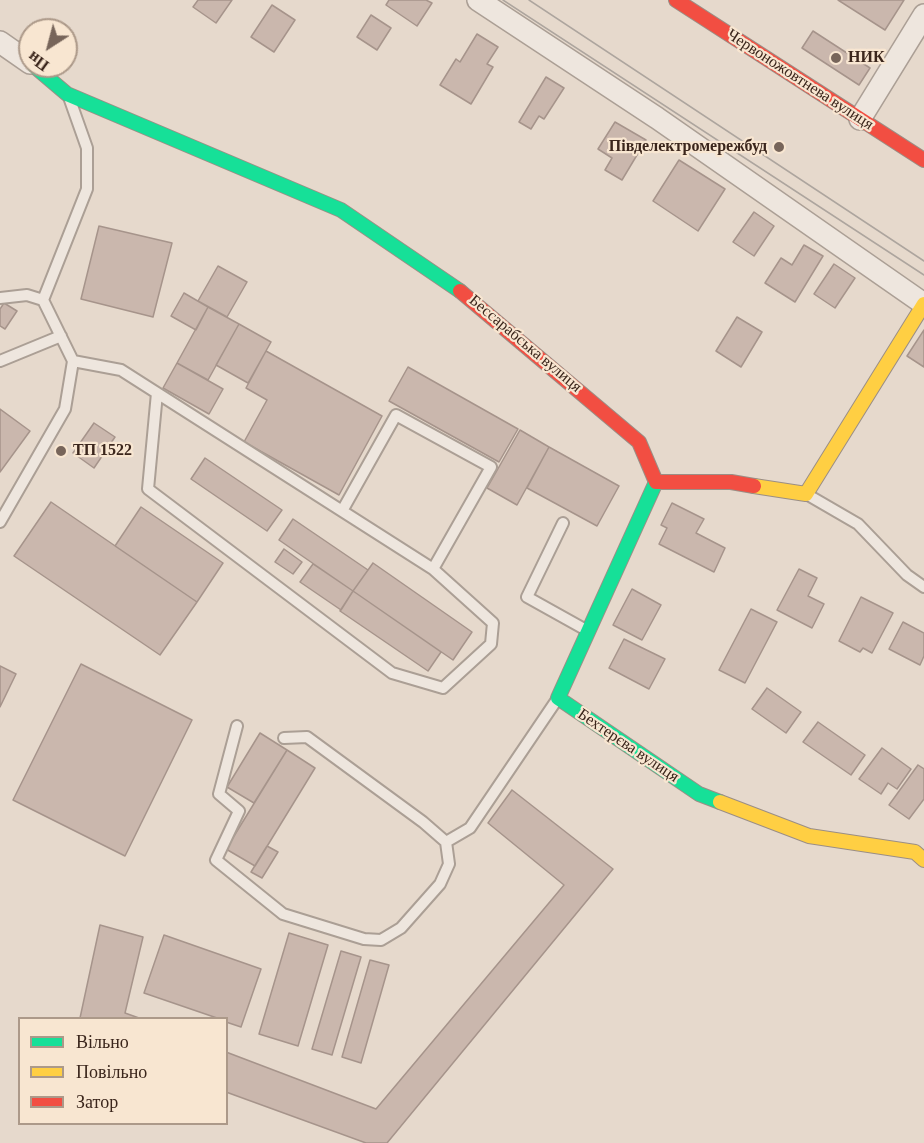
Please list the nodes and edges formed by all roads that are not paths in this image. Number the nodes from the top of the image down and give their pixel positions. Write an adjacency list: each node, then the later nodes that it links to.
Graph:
1 (478, 0): 12 (street)
2 (676, 0): 8 (street, Червоножовтнева вулиця)
3 (924, 15): 8 (street)
4 (0, 42): 5 (street)
5 (18, 55)
6 (48, 78): 7 (street, Бессарабська вулиця)
7 (67, 94): 11 (lane); 17 (street, Бессарабська вулиця)
8 (860, 119): 9 (street, Червоножовтнева вулиця)
9 (924, 160)
10 (0, 298): 11 (lane)
11 (43, 300): 13 (lane)
12 (924, 304): 18 (street)
13 (61, 336): 14 (lane); 15 (lane)
14 (0, 361)
15 (74, 361): 16 (lane); 20 (lane)
16 (157, 393): 19 (lane); 22 (lane)
17 (656, 482): 18 (street); 24 (street)
18 (806, 494): 23 (lane)
19 (342, 511): 22 (lane); 22 (lane)
20 (0, 522)
21 (563, 523): 24 (lane)
22 (433, 569)
23 (924, 587)
24 (588, 631): 25 (street)
25 (558, 698): 28 (lane); 29 (street, Бехтерєва вулиця)
26 (237, 726): 28 (lane)
27 (284, 738): 28 (lane)
28 (446, 842)
29 (924, 860)

